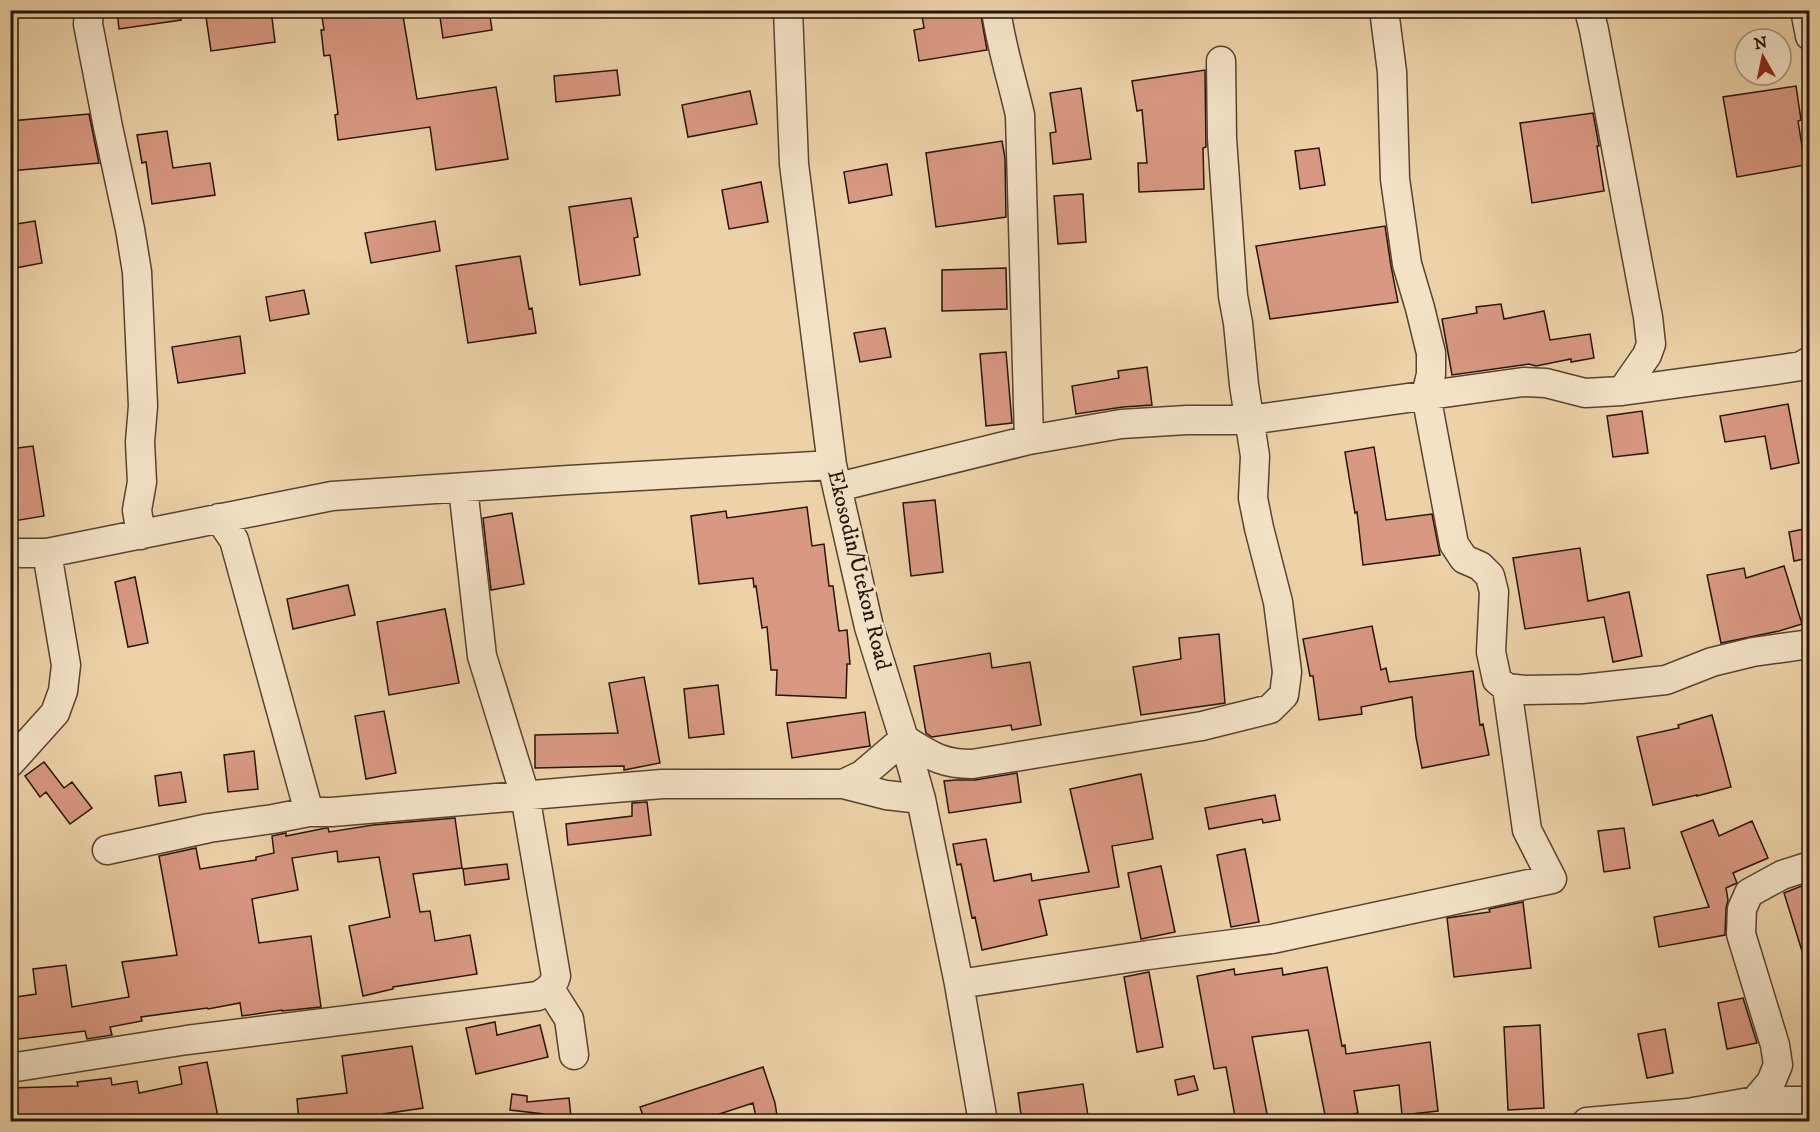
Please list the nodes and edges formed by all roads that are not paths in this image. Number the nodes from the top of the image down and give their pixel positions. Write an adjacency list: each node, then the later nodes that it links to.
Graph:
1 (88, 10): 17 (street)
2 (788, 10): 14 (street, Ekosodin/Utekon Road)
3 (996, 10): 13 (street)
4 (1384, 10): 11 (street)
5 (1589, 10): 10 (street)
6 (1805, 10): 7 (street)
7 (1809, 36)
8 (1221, 61): 12 (street)
9 (1809, 361): 10 (street)
10 (1622, 391): 11 (street)
11 (1426, 395): 12 (street); 21 (street)
12 (1250, 420): 13 (street); 22 (street)
13 (1029, 440): 14 (street)
14 (835, 476): 15 (street); 22 (street, Ekosodin/Utekon Road)
15 (463, 488): 16 (street); 25 (street)
16 (219, 518): 17 (street); 27 (street)
17 (141, 535): 18 (street)
18 (47, 552): 19 (street); 23 (street)
19 (10, 553)
20 (1809, 644): 21 (street)
21 (1507, 688): 30 (street)
22 (904, 740): 24 (street); 26 (street, Ekosodin/Utekon Road)
23 (10, 764)
24 (843, 784): 25 (street); 26 (street)
25 (525, 795): 27 (street); 31 (street)
26 (921, 799): 30 (street, Ekosodin/Utekon Road)
27 (309, 812): 28 (street)
28 (107, 850)
29 (1809, 866): 34 (street)
30 (959, 984): 36 (street, Ekosodin/Utekon Road)
31 (550, 989): 32 (street); 33 (street)
32 (574, 1055)
33 (10, 1068)
34 (1763, 1092): 35 (street); 37 (street)
35 (1804, 1101)
36 (982, 1122)
37 (1587, 1122)

